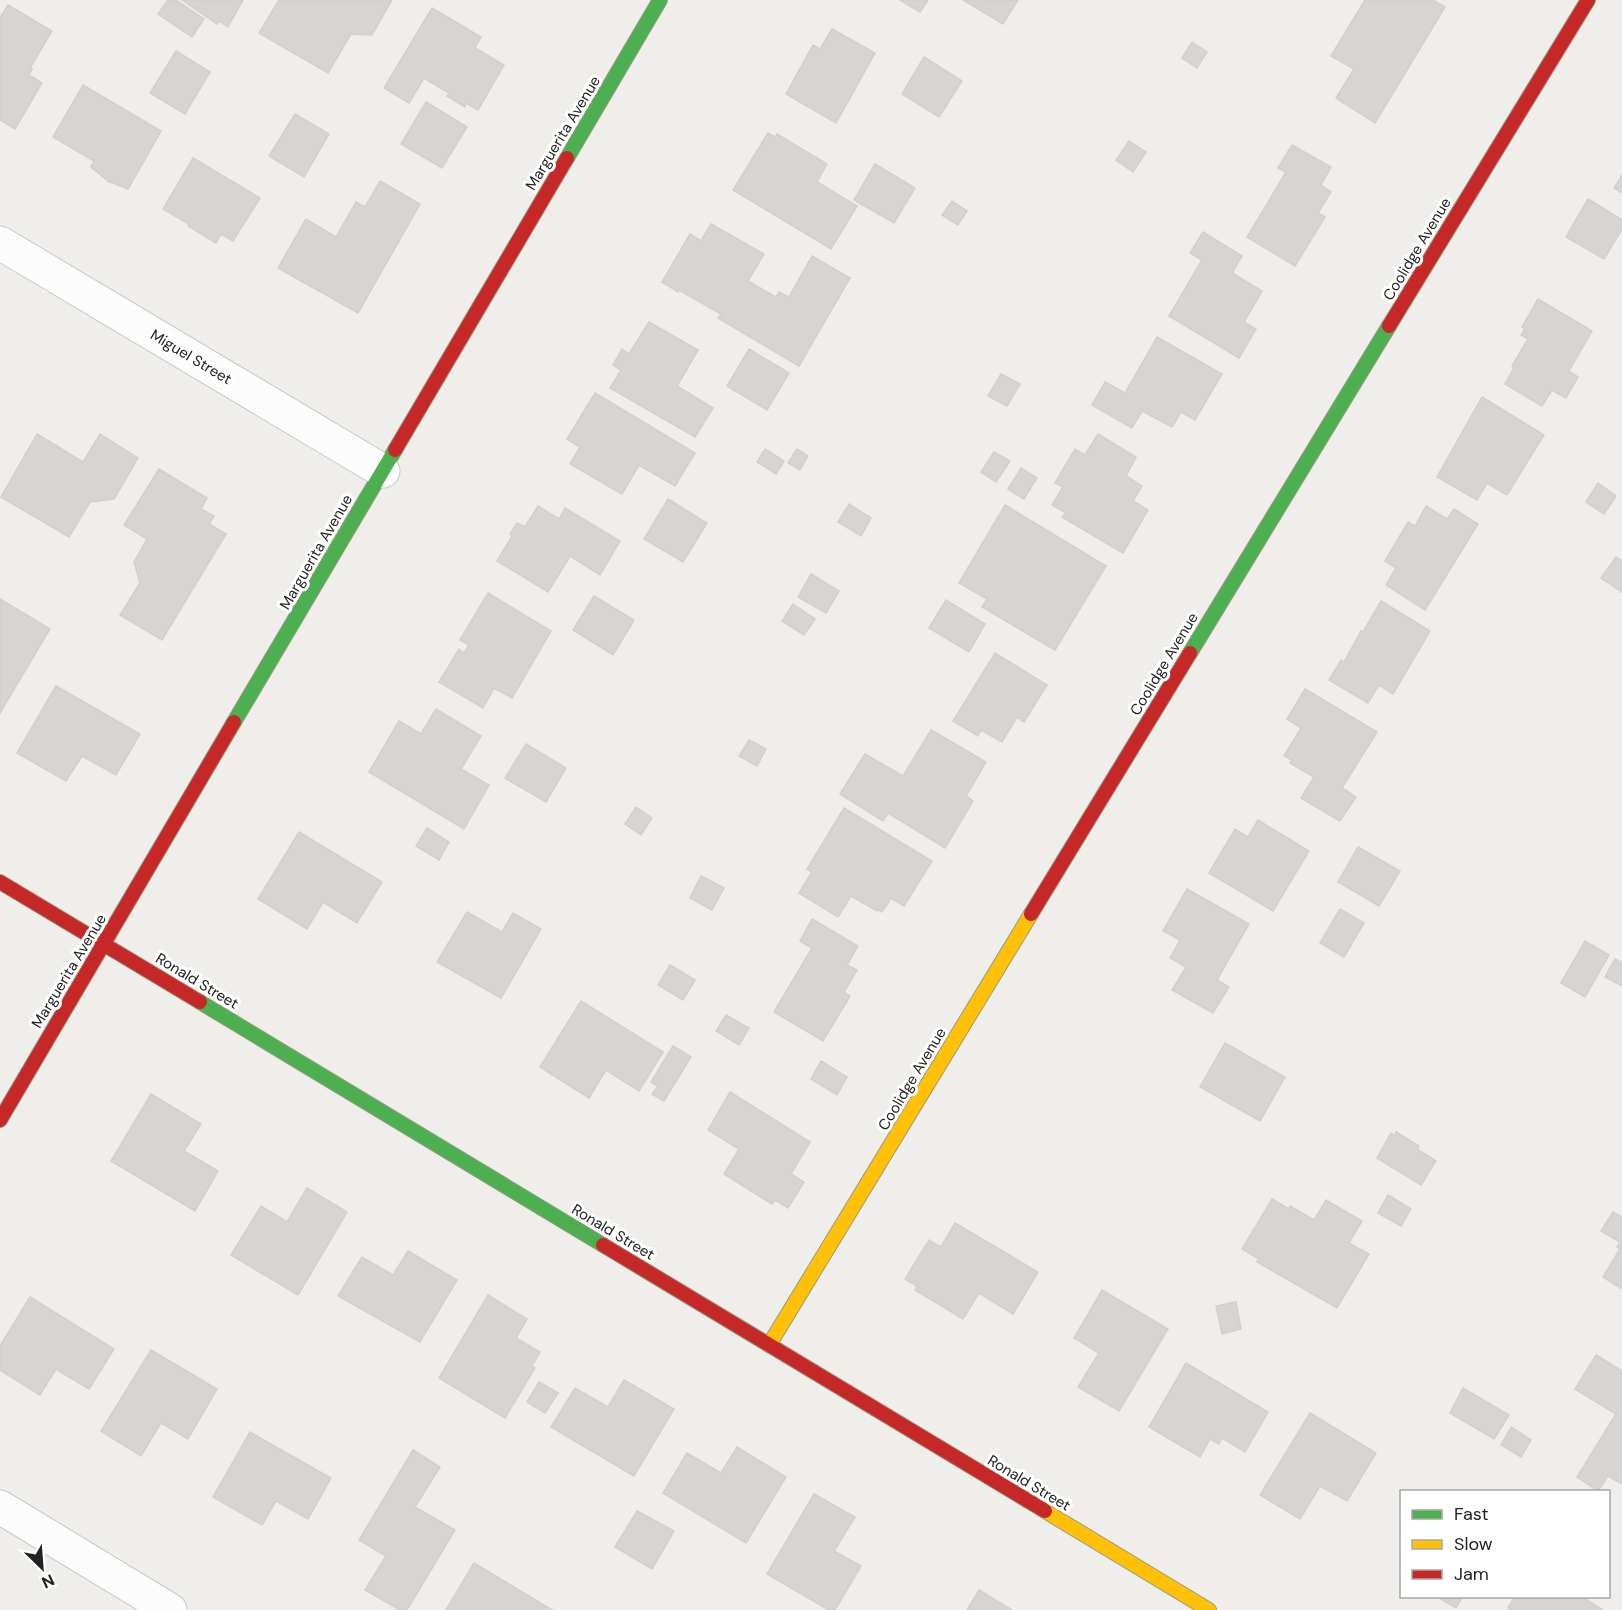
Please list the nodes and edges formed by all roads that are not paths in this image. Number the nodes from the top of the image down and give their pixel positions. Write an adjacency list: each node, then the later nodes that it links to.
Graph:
1 (1588, 0): 8 (street, Coolidge Avenue)
2 (657, 1): 4 (street, Marguerita Avenue)
3 (0, 243): 4 (street, Miguel Street)
4 (383, 471): 6 (street, Marguerita Avenue)
5 (0, 882): 6 (street, Ronald Street)
6 (104, 944): 7 (street, Marguerita Avenue); 8 (street, Ronald Street)
7 (0, 1120)
8 (769, 1345): 11 (street, Ronald Street)
9 (0, 1508): 10 (street)
10 (170, 1610)
11 (1209, 1610)

